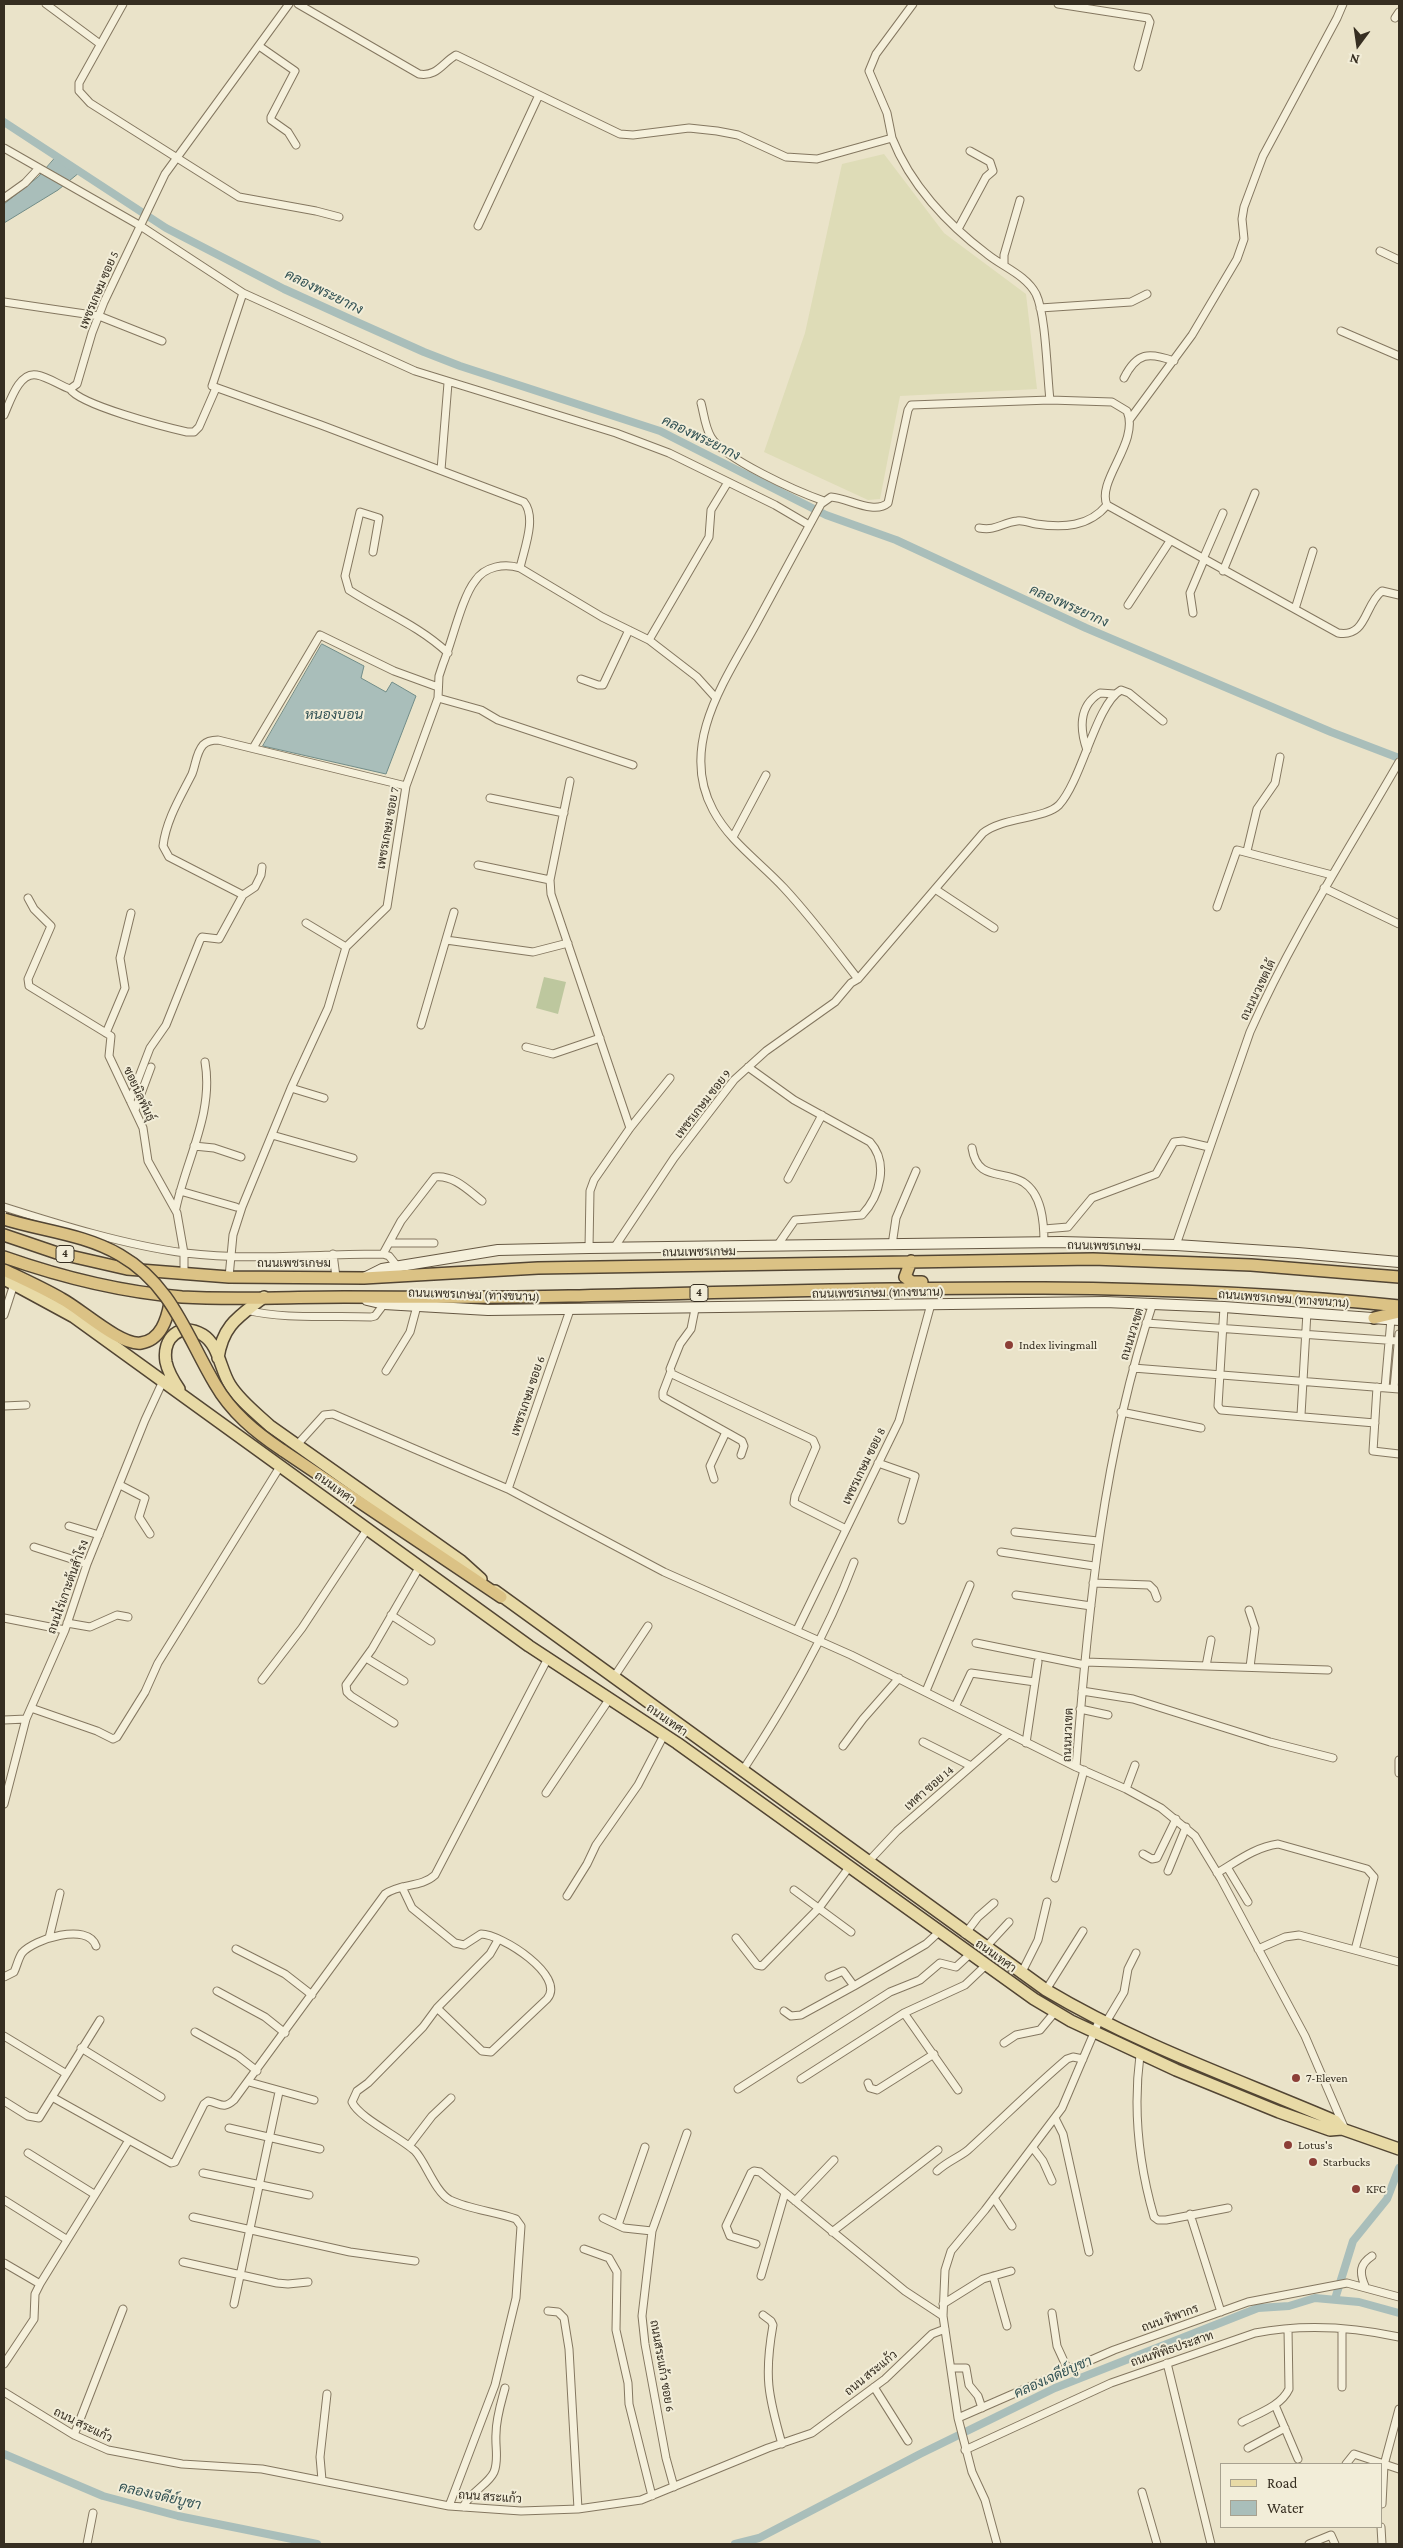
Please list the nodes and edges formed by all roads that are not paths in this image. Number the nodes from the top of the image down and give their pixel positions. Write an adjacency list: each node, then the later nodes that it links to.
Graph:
1 (46, 4): 8 (street)
2 (123, 4): 8 (street)
3 (289, 4): 9 (street, เพชรเกษม ซอย 5)
4 (298, 4): 11 (street)
5 (913, 4): 12 (street)
6 (1058, 4): 10 (street)
7 (1343, 4): 35 (street)
8 (100, 44): 16 (street)
9 (260, 46): 13 (street); 16 (street, เพชรเกษม ซอย 5)
10 (1138, 67)
11 (539, 95): 12 (street); 22 (street)
12 (892, 138): 23 (street)
13 (296, 144)
14 (4, 148): 17 (street)
15 (970, 151): 23 (street)
16 (177, 158): 20 (street); 21 (street, เพชรเกษม ซอย 5)
17 (39, 168): 18 (street); 21 (street)
18 (4, 198)
19 (1020, 200): 26 (street)
20 (339, 217)
21 (140, 223): 27 (street); 31 (street, เพชรเกษม ซอย 5)
22 (478, 226)
23 (958, 229): 26 (street)
24 (1380, 251): 25 (street)
25 (1399, 260)
26 (1004, 265): 30 (street)
27 (243, 293): 37 (street); 38 (street)
28 (1147, 294): 30 (street)
29 (4, 302): 31 (street)
30 (1040, 308): 40 (street)
31 (99, 316): 33 (street); 39 (street, เพชรเกษม ซอย 5)
32 (1341, 332): 34 (street)
33 (162, 341)
34 (1399, 356)
35 (1174, 361): 36 (street); 43 (street)
36 (1124, 378)
37 (448, 383): 44 (street); 45 (street)
38 (216, 388): 39 (street); 44 (street)
39 (70, 389): 42 (street)
40 (1050, 400): 43 (street); 47 (street)
41 (700, 404): 47 (street)
42 (4, 414)
43 (1130, 419): 48 (street)
44 (441, 470): 56 (street)
45 (728, 482): 50 (street); 63 (street)
46 (1255, 493): 57 (street)
47 (822, 503): 50 (street)
48 (1107, 505): 51 (street); 52 (street)
49 (1223, 513): 55 (street)
50 (811, 523): 68 (street)
51 (979, 528)
52 (1170, 540): 55 (street); 59 (street)
53 (1313, 551): 60 (street)
54 (374, 552): 64 (street)
55 (1203, 560): 57 (street); 61 (street)
56 (520, 568): 62 (street, เพชรเกษม ซอย 7); 64 (street, เพชรเกษม ซอย 7)
57 (1224, 571): 60 (street)
58 (1399, 595): 60 (street)
59 (1128, 605)
60 (1295, 609)
61 (1193, 613)
62 (629, 630): 63 (street, เพชรเกษม ซอย 7); 65 (street)
63 (650, 640): 68 (street, เพชรเกษม ซอย 7)
64 (448, 653): 66 (street, เพชรเกษม ซอย 7)
65 (581, 679)
66 (438, 687): 69 (street, เพชรเกษม ซอย 7); 71 (street)
67 (1115, 694): 70 (street); 72 (street, เพชรเกษม ซอย 9); 72 (street)
68 (715, 697): 81 (street)
69 (438, 698): 75 (street); 78 (street, เพชรเกษม ซอย 7)
70 (1163, 721)
71 (253, 748): 78 (street); 89 (street)
72 (1087, 750): 88 (street, เพชรเกษม ซอย 9)
73 (1280, 757): 82 (street)
74 (1399, 763): 85 (street, ถนนนวเขตใต้)
75 (633, 765)
76 (766, 775): 81 (street)
77 (570, 781): 80 (street)
78 (406, 786): 99 (street, เพชรเกษม ซอย 7)
79 (490, 798): 80 (street)
80 (564, 813): 86 (street)
81 (733, 837): 100 (street)
82 (1247, 852): 85 (street); 91 (street)
83 (478, 865): 86 (street)
84 (262, 867): 89 (street)
85 (1332, 875): 87 (street, ถนนนวเขตใต้)
86 (550, 880): 98 (street)
87 (1324, 888): 95 (street); 117 (street, ถนนนวเขตใต้)
88 (935, 889): 96 (street); 100 (street, เพชรเกษม ซอย 9)
89 (243, 895): 111 (street)
90 (28, 898): 102 (street)
91 (1217, 907)
92 (454, 912): 97 (street)
93 (131, 913): 102 (street)
94 (306, 923): 99 (street)
95 (1399, 924)
96 (994, 928)
97 (446, 940): 98 (street); 101 (street)
98 (568, 943): 103 (street)
99 (346, 947): 109 (street, เพชรเกษม ซอย 7)
100 (858, 979): 107 (street, เพชรเกษม ซอย 9)
101 (421, 1025)
102 (109, 1034): 111 (street, ซอยนิลพันธุ์)
103 (600, 1038): 104 (street); 114 (street)
104 (526, 1047)
105 (206, 1062): 116 (street)
106 (151, 1067): 112 (street)
107 (748, 1067): 113 (street); 138 (street, เพชรเกษม ซอย 9)
108 (670, 1078): 114 (street)
109 (291, 1088): 110 (street); 115 (street, เพชรเกษม ซอย 7)
110 (324, 1098)
111 (130, 1100): 112 (street, ซอยนิลพันธุ์)
112 (135, 1110): 127 (street, ซอยนิลพันธุ์)
113 (822, 1115): 122 (street); 136 (street)
114 (630, 1128): 137 (street)
115 (272, 1135): 120 (street); 142 (street, เพชรเกษม ซอย 7)
116 (194, 1146): 119 (street); 123 (street)
117 (1209, 1147): 129 (street); 135 (street, ถนนนวเขตใต้)
118 (972, 1148): 129 (street)
119 (241, 1157)
120 (353, 1158)
121 (916, 1171): 134 (street)
122 (788, 1179)
123 (180, 1191): 125 (street); 127 (street)
124 (482, 1201): 131 (street)
125 (236, 1207)
126 (4, 1208): 139 (street)
127 (176, 1208): 139 (street, ซอยนิลพันธุ์)
128 (4, 1219): 158 (highway, bridge)
129 (1044, 1230): 133 (street)
130 (4, 1235): 148 (highway, ถนนเพชรเกษม / 4)
131 (389, 1243): 132 (street); 141 (street)
132 (434, 1243)
133 (1044, 1243): 134 (main road, 4); 135 (main road, 4)
134 (892, 1245): 136 (main road, 4)
135 (1176, 1245): 145 (main road, 4)
136 (777, 1246): 138 (main road, 4)
137 (589, 1248): 138 (main road, 4); 146 (main road, 4)
138 (614, 1248)
139 (184, 1253): 142 (street); 148 (street, ซอยนิลพันธุ์)
140 (333, 1254): 141 (street); 142 (street); 150 (street)
141 (383, 1254): 146 (street)
142 (230, 1256): 149 (street, เพชรเกษม ซอย 7)
143 (4, 1257): 156 (highway, 4)
144 (911, 1261): 151 (highway, ถนนเพชรเกษม / 4); 152 (highway, ถนนเพชรเกษม / 4); 155 (highway)
145 (1399, 1262)
146 (398, 1266): 151 (main road, 4)
147 (4, 1270): 158 (highway)
148 (184, 1274): 149 (highway, ถนนเพชรเกษม / 4)
149 (230, 1277): 150 (highway, ถนนเพชรเกษม / 4)
150 (336, 1277): 151 (highway, ถนนเพชรเกษม / 4)
151 (364, 1278)
152 (1399, 1278)
153 (4, 1279): 154 (main road, ถนนเทศา)
154 (14, 1284): 169 (street); 183 (main road, ถนนเทศา)
155 (1000, 1288): 157 (highway, 4); 164 (highway, 4)
156 (264, 1297): 157 (highway, 4); 166 (main road)
157 (357, 1297): 160 (main road, ถนนเพชรเกษม (ทางขนาน) / 4)
158 (170, 1303): 221 (highway, bridge)
159 (1153, 1303): 161 (main road, ถนนเพชรเกษม (ทางขนาน) / 4); 163 (main road, ถนนเพชรเกษม (ทางขนาน) / 4); 172 (street, ถนนนวเขต)
160 (384, 1304): 162 (main road, ถนนเพชรเกษม (ทางขนาน) / 4); 166 (street)
161 (931, 1304): 165 (main road, ถนนเพชรเกษม (ทางขนาน) / 4); 199 (street, เพชรเกษม ซอย 8)
162 (417, 1306): 167 (main road, ถนนเพชรเกษม (ทางขนาน) / 4); 180 (street)
163 (1224, 1306): 168 (main road, ถนนเพชรเกษม (ทางขนาน) / 4); 173 (street)
164 (1399, 1306)
165 (695, 1309): 167 (main road, ถนนเพชรเกษม (ทางขนาน) / 4); 181 (street)
166 (246, 1310): 178 (main road)
167 (570, 1310): 203 (street, เพชรเกษม ซอย 6)
168 (1307, 1312): 171 (main road, ถนนเพชรเกษม (ทางขนาน) / 4); 174 (street)
169 (4, 1315)
170 (1396, 1317): 171 (highway); 176 (street)
171 (1374, 1318)
172 (1146, 1323): 173 (street); 179 (street, ถนนนวเขต)
173 (1223, 1328): 174 (street); 182 (street)
174 (1307, 1334): 176 (street); 184 (street)
175 (1399, 1334): 177 (street)
176 (1389, 1340): 177 (street); 186 (street)
177 (1399, 1341): 187 (street)
178 (218, 1358): 188 (main road, ถนนเทศา); 196 (main road, ถนนเทศา)
179 (1133, 1368): 182 (street); 191 (street, ถนนนวเขต)
180 (386, 1371)
181 (671, 1371): 195 (street); 207 (street)
182 (1220, 1375): 184 (street); 192 (street)
183 (163, 1381): 188 (main road, ถนนเทศา); 202 (street, ถนนไร่เกาะต้นสำโรง)
184 (1304, 1382): 185 (street); 192 (street)
185 (1377, 1387): 186 (street); 193 (street)
186 (1385, 1388): 187 (street)
187 (1397, 1389)
188 (180, 1392): 200 (main road, ถนนเทศา)
189 (26, 1405): 190 (street)
190 (4, 1406)
191 (1121, 1412): 194 (street); 211 (street, ถนนนวเขต)
192 (1301, 1416): 193 (street)
193 (1375, 1423): 198 (street)
194 (1201, 1428)
195 (726, 1432): 197 (street); 201 (street)
196 (296, 1446): 203 (street); 221 (main road, ถนนเทศา)
197 (741, 1454)
198 (1399, 1454)
199 (878, 1463): 204 (street); 207 (street, เพชรเกษม ซอย 8)
200 (281, 1465): 206 (main road, ถนนเทศา); 252 (street)
201 (714, 1479)
202 (120, 1485): 209 (street); 210 (street, ถนนไร่เกาะต้นสำโรง)
203 (508, 1489): 230 (street)
204 (902, 1520)
205 (69, 1526): 210 (street)
206 (368, 1528): 216 (main road, ถนนเทศา); 244 (street)
207 (846, 1529): 230 (street, เพชรเกษม ซอย 8)
208 (1015, 1532): 211 (street)
209 (150, 1534)
210 (99, 1535): 215 (street, ถนนไร่เกาะต้นสำโรง)
211 (1098, 1541): 217 (street, ถนนนวเขต)
212 (34, 1547): 215 (street)
213 (1002, 1552): 217 (street)
214 (854, 1562): 233 (street)
215 (87, 1564): 229 (street, ถนนไร่เกาะต้นสำโรง)
216 (420, 1566): 225 (street); 236 (main road, ถนนเทศา)
217 (1094, 1566): 218 (street, ถนนนวเขต)
218 (1093, 1583): 222 (street); 223 (street, ถนนนวเขต)
219 (970, 1584): 247 (street)
220 (1016, 1595): 223 (street)
221 (502, 1597): 242 (main road, ถนนเทศา)
222 (1157, 1598)
223 (1090, 1606): 238 (street, ถนนนวเขต)
224 (1249, 1610): 240 (street)
225 (391, 1615): 232 (street); 235 (street)
226 (128, 1617): 229 (street)
227 (4, 1618): 229 (street)
228 (648, 1626): 242 (street)
229 (66, 1627): 252 (street, ถนนไร่เกาะต้นสำโรง)
230 (797, 1630): 233 (street)
231 (1211, 1640): 239 (street)
232 (431, 1641)
233 (820, 1641): 243 (street); 271 (street)
234 (976, 1644): 238 (street)
235 (366, 1658): 245 (street); 258 (street)
236 (548, 1658): 250 (main road, ถนนเทศา); 286 (street)
237 (1038, 1662): 246 (street)
238 (1085, 1664): 239 (street); 248 (street, ถนนนวเขต)
239 (1206, 1666): 240 (street)
240 (1250, 1668): 241 (street)
241 (1328, 1670)
242 (614, 1677): 249 (main road, ถนนเทศา)
243 (899, 1678): 247 (street); 265 (street)
244 (262, 1680)
245 (404, 1681)
246 (1035, 1682): 251 (street); 264 (street)
247 (926, 1691): 251 (street)
248 (1082, 1691): 254 (street, ถนนนวเขต); 266 (street)
249 (638, 1694): 253 (main road); 259 (main road, ถนนเทศา)
250 (610, 1698): 253 (main road, ถนนเทศา); 275 (street)
251 (955, 1707): 260 (street)
252 (30, 1708): 256 (street, ถนนไร่เกาะต้นสำโรง)
253 (627, 1708): 261 (main road, ถนนเทศา)
254 (1080, 1709): 255 (street); 270 (street, ถนนนวเขต)
255 (1108, 1715)
256 (26, 1719): 257 (street); 276 (street, ถนนไร่เกาะต้นสำโรง)
257 (4, 1720)
258 (394, 1723)
259 (686, 1728): 263 (main road); 271 (main road, ถนนเทศา)
260 (1008, 1734): 264 (street); 269 (street, เทศา ซอย 14)
261 (664, 1735): 263 (main road, ถนนเทศา); 289 (street)
262 (923, 1742): 269 (street)
263 (677, 1743): 281 (main road, ถนนเทศา)
264 (1026, 1743): 270 (street)
265 (843, 1746)
266 (1333, 1758)
267 (1399, 1760): 273 (street)
268 (1135, 1765): 274 (street)
269 (972, 1766): 280 (street, เทศา ซอย 14)
270 (1076, 1766): 272 (street, ถนนนวเขต)
271 (743, 1770): 280 (main road, ถนนเทศา)
272 (1084, 1770): 274 (street, ถนนนวเขต); 285 (street)
273 (1399, 1773)
274 (1126, 1789): 277 (street, ถนนนวเขต)
275 (546, 1792)
276 (4, 1804)
277 (1176, 1819): 278 (street, ถนนนวเขต); 279 (street)
278 (1186, 1827): 283 (street); 284 (street, ถนนนวเขต)
279 (1143, 1854)
280 (868, 1862): 298 (main road, ถนนเทศา)
281 (850, 1866): 293 (street); 297 (main road, ถนนเทศา)
282 (1228, 1867): 284 (street); 291 (street); 306 (street)
283 (1168, 1871)
284 (1217, 1873): 305 (street, ถนนนวเขต)
285 (1055, 1878)
286 (402, 1887): 301 (street); 317 (street)
287 (794, 1890): 293 (street)
288 (60, 1893): 299 (street)
289 (567, 1896)
290 (1047, 1902): 311 (street)
291 (1248, 1902)
292 (994, 1903): 298 (street)
293 (819, 1908): 296 (street); 300 (street)
294 (1009, 1922): 303 (street)
295 (1084, 1931): 315 (street)
296 (851, 1932)
297 (939, 1932): 308 (main road, ถนนเทศา); 314 (street)
298 (965, 1934): 303 (main road, ถนนเทศา)
299 (49, 1938): 302 (street); 312 (street)
300 (736, 1938)
301 (498, 1940): 318 (street); 318 (street)
302 (96, 1946)
303 (985, 1948): 311 (main road, ถนนเทศา)
304 (236, 1949): 317 (street)
305 (1258, 1949): 306 (street); 347 (street, ถนนนวเขต)
306 (1356, 1950): 309 (street)
307 (1136, 1953): 323 (street)
308 (970, 1954): 310 (main road, ถนนเทศา); 337 (street)
309 (1399, 1962)
310 (985, 1966): 320 (main road, ถนนเทศา); 321 (street)
311 (1021, 1974): 315 (main road, ถนนเทศา)
312 (4, 1976)
313 (829, 1977): 314 (street)
314 (854, 1986): 319 (street)
315 (1046, 1990): 323 (main road, ถนนเทศา)
316 (217, 1991): 325 (street)
317 (312, 1995): 325 (street)
318 (437, 2008): 352 (street)
319 (784, 2011)
320 (1055, 2012): 323 (main road, ถนนเทศา); 327 (street)
321 (904, 2014): 329 (street); 334 (street)
322 (100, 2020): 328 (street)
323 (1100, 2026): 330 (main road, ถนนเทศา); 331 (street); 347 (main road, ถนนเทศา)
324 (196, 2032): 332 (street)
325 (284, 2033): 332 (street)
326 (4, 2036): 333 (street)
327 (1004, 2043)
328 (81, 2048): 333 (street); 341 (street)
329 (934, 2054): 336 (street); 338 (street)
330 (1140, 2055): 347 (main road, ถนนเทศา); 370 (street)
331 (1083, 2060): 345 (street); 359 (street)
332 (257, 2071): 335 (street)
333 (65, 2074): 340 (street)
334 (801, 2079)
335 (249, 2082): 339 (street); 350 (street)
336 (868, 2083)
337 (738, 2089)
338 (958, 2090)
339 (279, 2092): 343 (street); 349 (street)
340 (52, 2097): 344 (street); 350 (street)
341 (161, 2097)
342 (451, 2098): 352 (street)
343 (314, 2100)
344 (4, 2101)
345 (1055, 2118): 354 (street); 381 (street)
346 (229, 2128): 349 (street)
347 (1344, 2129): 351 (main road, ถนนเทศา)
348 (687, 2133): 376 (street, ถนนสระแก้ว ซอย 6)
349 (270, 2136): 355 (street); 362 (street)
350 (129, 2140): 363 (street)
351 (1398, 2145)
352 (409, 2146): 437 (street)
353 (645, 2147): 373 (street)
354 (1033, 2148): 361 (street); 366 (street)
355 (320, 2149)
356 (938, 2150): 377 (street)
357 (28, 2152): 363 (street)
358 (834, 2160): 368 (street)
359 (937, 2171)
360 (203, 2173): 362 (street)
361 (1052, 2181)
362 (260, 2184): 365 (street); 375 (street)
363 (94, 2194): 378 (street)
364 (785, 2194): 368 (street); 379 (street); 388 (street)
365 (309, 2195)
366 (994, 2198): 374 (street); 395 (street)
367 (4, 2200): 378 (street)
368 (795, 2202): 377 (street)
369 (1228, 2208): 370 (street)
370 (1190, 2214): 398 (street)
371 (193, 2217): 375 (street)
372 (604, 2218): 373 (street)
373 (618, 2225): 376 (street)
374 (1012, 2226)
375 (250, 2230): 383 (street); 387 (street)
376 (652, 2231): 434 (street, ถนนสระแก้ว ซอย 6)
377 (832, 2232): 401 (street)
378 (66, 2239): 391 (street)
379 (756, 2244)
380 (584, 2249): 436 (street)
381 (1089, 2252)
382 (1372, 2256): 392 (street)
383 (415, 2261)
384 (183, 2262): 387 (street)
385 (4, 2263): 391 (street)
386 (1011, 2271): 389 (street)
387 (241, 2274): 390 (street); 394 (street)
388 (761, 2276)
389 (993, 2276): 395 (street); 402 (street)
390 (308, 2282)
391 (40, 2284): 408 (street)
392 (1365, 2286): 393 (street, ถนน ทิพากร); 398 (street, ถนน ทิพากร)
393 (1399, 2297)
394 (234, 2304)
395 (943, 2304): 401 (street)
396 (123, 2309): 422 (street)
397 (548, 2311): 439 (street)
398 (1221, 2312): 410 (street, ถนน ทิพากร)
399 (1052, 2313): 410 (street)
400 (763, 2315): 424 (street)
401 (943, 2316): 403 (street)
402 (1007, 2326)
403 (945, 2329): 409 (street); 411 (street, ถนน สระแก้ว)
404 (1288, 2329): 405 (street, ถนนพิพิธประสาท); 407 (street, ถนนพิพิธประสาท); 416 (street)
405 (1342, 2329): 406 (street, ถนนพิพิธประสาท); 412 (street)
406 (1399, 2337)
407 (1167, 2362): 425 (street, ถนนพิพิธประสาท); 447 (street)
408 (4, 2364)
409 (950, 2368): 417 (street); 419 (street)
410 (1068, 2370): 417 (street, ถนน ทิพากร)
411 (874, 2387): 423 (street); 424 (street, ถนน สระแก้ว)
412 (1342, 2387)
413 (505, 2388): 438 (street)
414 (4, 2392): 422 (street, ถนน สระแก้ว)
415 (327, 2394): 432 (street)
416 (1275, 2405): 420 (street); 421 (street)
417 (982, 2408): 419 (street, ถนน ทิพากร)
418 (1399, 2410): 430 (street)
419 (959, 2421): 425 (street)
420 (1242, 2422)
421 (1285, 2428): 426 (street); 427 (street)
422 (74, 2435): 432 (street, ถนน สระแก้ว)
423 (908, 2441)
424 (782, 2444): 434 (street, ถนน สระแก้ว)
425 (964, 2447): 445 (street)
426 (1248, 2448)
427 (1298, 2459)
428 (1347, 2463): 429 (street)
429 (1381, 2463)
430 (1384, 2464): 431 (street); 433 (street)
431 (1399, 2470)
432 (322, 2480): 437 (street, ถนน สระแก้ว)
433 (1383, 2484)
434 (674, 2487): 436 (street, ถนน สระแก้ว)
435 (1142, 2492): 446 (street)
436 (652, 2496): 439 (street, ถนน สระแก้ว)
437 (449, 2506): 438 (street, ถนน สระแก้ว)
438 (463, 2507): 439 (street, ถนน สระแก้ว)
439 (578, 2509)
440 (93, 2513): 444 (street)
441 (1330, 2528): 443 (street)
442 (1382, 2528): 450 (street)
443 (1331, 2535): 448 (street); 449 (street)
444 (87, 2544)
445 (997, 2544)
446 (1157, 2544)
447 (1212, 2544)
448 (1309, 2544)
449 (1335, 2544)
450 (1382, 2544)

